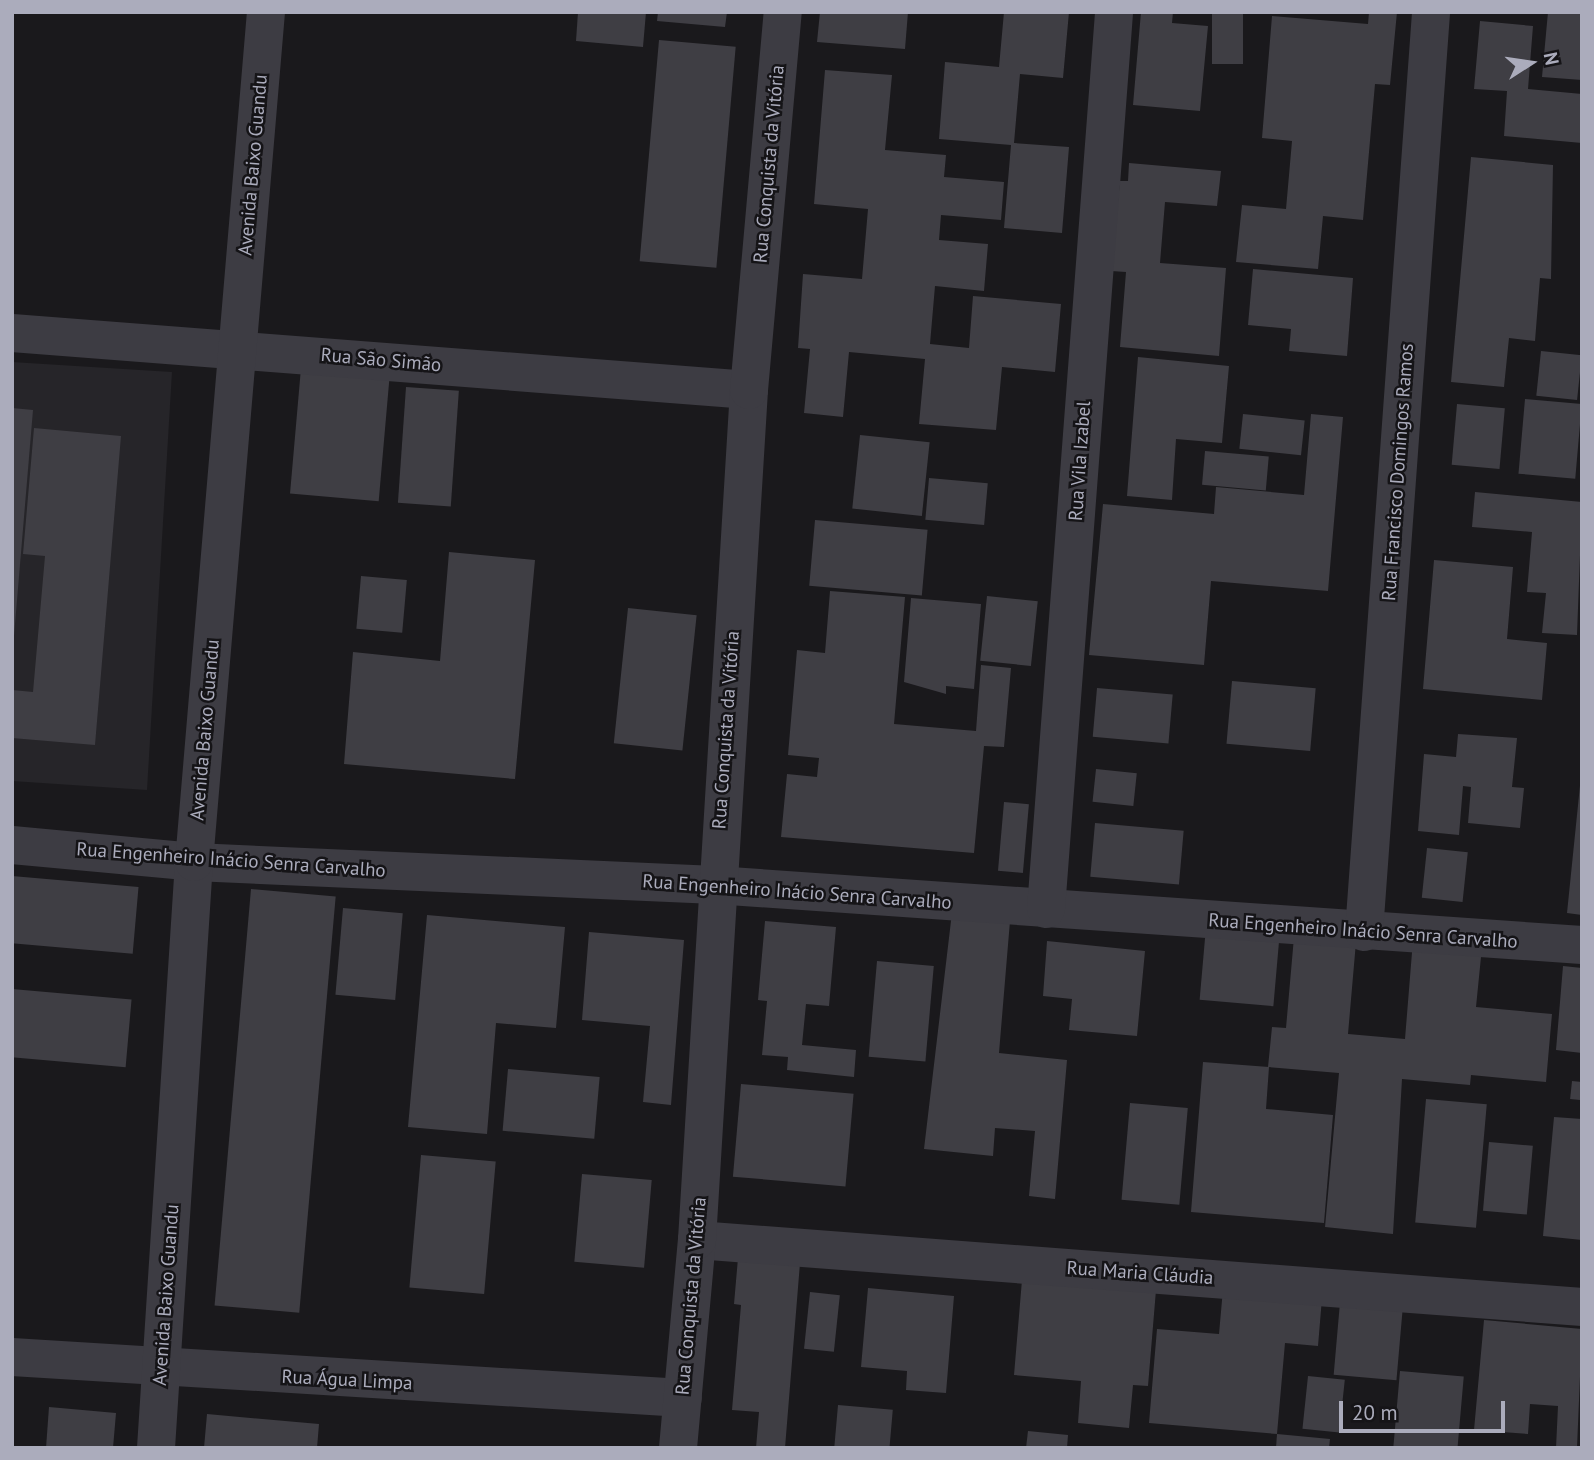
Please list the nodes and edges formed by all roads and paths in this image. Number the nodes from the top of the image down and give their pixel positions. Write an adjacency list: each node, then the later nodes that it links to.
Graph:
1 (266, 12): 6 (street, Avenida Baixo Guandu)
2 (783, 12): 7 (street, Rua Conquista da Vitória)
3 (1114, 12): 11 (street, Rua Vila Izabel)
4 (1431, 12): 12 (street, Rua Francisco Domingos Ramos)
5 (12, 333): 6 (street, Rua São Simão)
6 (237, 349): 7 (street, Rua São Simão); 9 (street, Avenida Baixo Guandu)
7 (749, 390): 10 (street, Rua Conquista da Vitória)
8 (12, 845): 9 (street, Rua Engenheiro Inácio Senra Carvalho)
9 (194, 862): 10 (street, Rua Engenheiro Inácio Senra Carvalho); 17 (street, Avenida Baixo Guandu)
10 (715, 885): 11 (street, Rua Engenheiro Inácio Senra Carvalho); 14 (street, Rua Conquista da Vitória)
11 (1046, 909): 12 (street, Rua Engenheiro Inácio Senra Carvalho)
12 (1364, 932): 13 (street, Rua Engenheiro Inácio Senra Carvalho)
13 (1582, 945)
14 (697, 1240): 15 (street, Rua Maria Cláudia); 18 (street, Rua Conquista da Vitória)
15 (1582, 1307)
16 (12, 1357): 17 (street, Rua Água Limpa)
17 (161, 1370): 18 (street, Rua Água Limpa); 19 (street, Avenida Baixo Guandu)
18 (683, 1398): 20 (street, Rua Conquista da Vitória)
19 (156, 1448)
20 (678, 1448)

